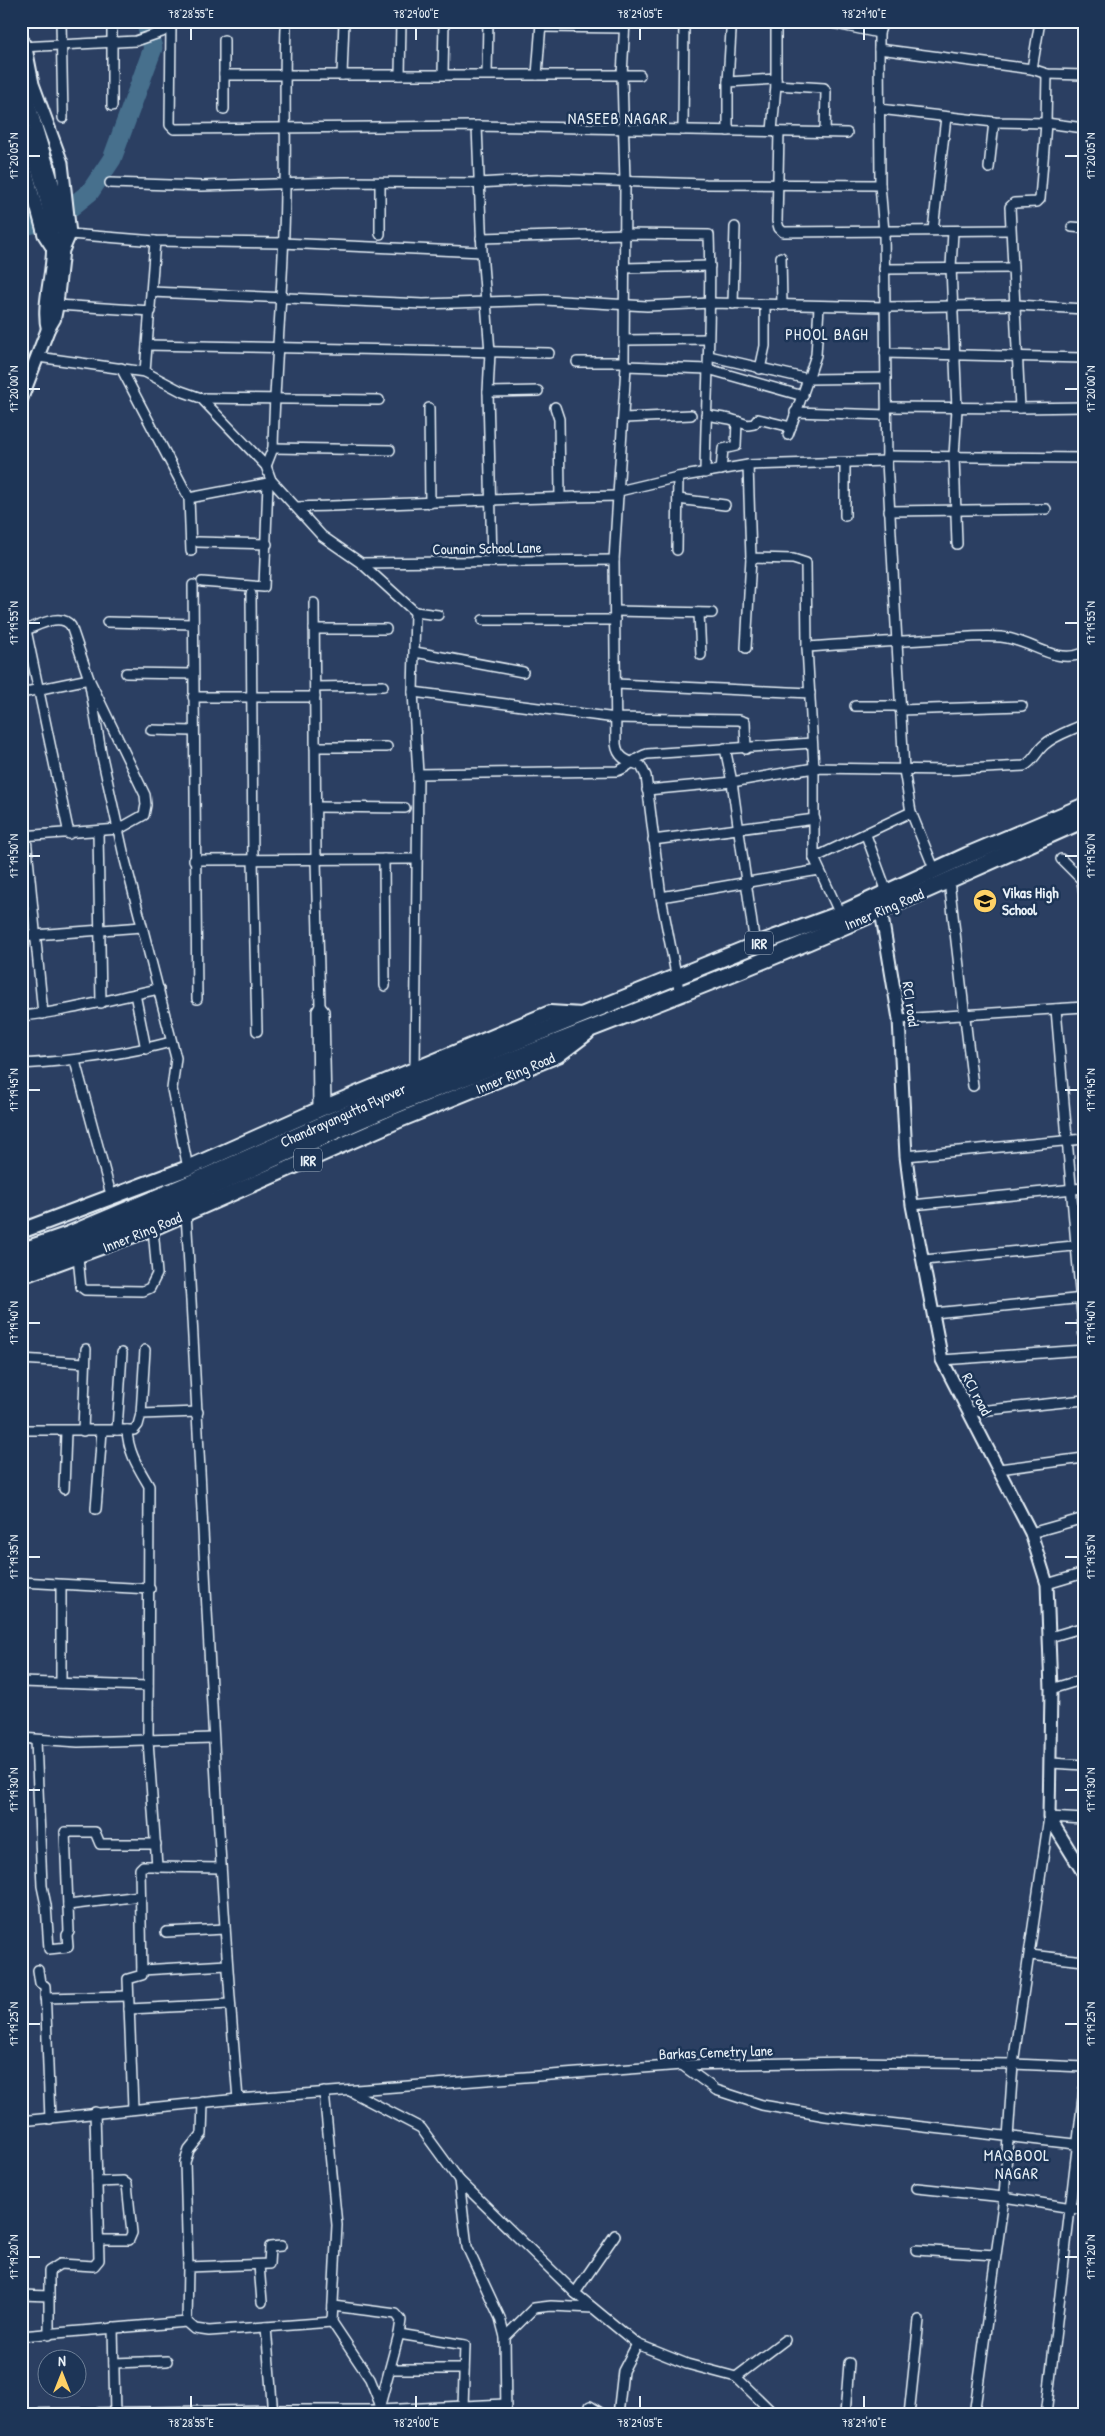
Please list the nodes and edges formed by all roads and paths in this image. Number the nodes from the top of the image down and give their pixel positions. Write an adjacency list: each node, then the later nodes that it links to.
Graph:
1 (61, 21): 21 (street)
2 (112, 21): 19 (street)
3 (344, 21): 31 (street)
4 (401, 21): 25 (street)
5 (444, 21): 26 (street)
6 (488, 21): 27 (street)
7 (684, 21): 50 (street)
8 (776, 21): 37 (street)
9 (822, 21): 17 (street)
10 (883, 21): 17 (street)
11 (1040, 21): 23 (street)
12 (174, 24): 19 (street); 47 (street)
13 (541, 24): 14 (street); 28 (street)
14 (624, 24): 32 (street)
15 (286, 28): 30 (street)
16 (731, 31): 36 (street)
17 (879, 33): 22 (street)
18 (224, 40): 24 (street)
19 (112, 42): 21 (street); 38 (street)
20 (23, 44): 21 (street); 73 (street)
21 (61, 47): 42 (street)
22 (878, 49): 23 (street); 40 (street)
23 (1032, 70): 29 (street)
24 (224, 74): 30 (street); 39 (street)
25 (400, 74): 26 (street); 31 (street)
26 (443, 74): 27 (street)
27 (487, 74): 28 (street)
28 (537, 74): 32 (street)
29 (1047, 74): 34 (street); 45 (street)
30 (284, 75): 31 (street); 47 (street)
31 (342, 75)
32 (622, 75): 33 (street); 49 (street)
33 (640, 75)
34 (1084, 75)
35 (21, 78): 73 (main road)
36 (728, 82): 37 (street); 51 (street)
37 (776, 82): 52 (street); 53 (street)
38 (112, 106)
39 (224, 109)
40 (879, 110): 41 (street); 62 (street)
41 (946, 117): 44 (street); 67 (street)
42 (63, 118)
43 (21, 120): 73 (main road)
44 (994, 122): 45 (street); 56 (street)
45 (1046, 124): 48 (street); 68 (street)
46 (476, 126): 47 (street); 49 (street); 60 (street)
47 (284, 128): 63 (street)
48 (1084, 128)
49 (624, 129): 50 (street); 57 (street)
50 (682, 130): 51 (street)
51 (728, 131): 52 (street)
52 (776, 131): 53 (street); 61 (street)
53 (825, 132): 54 (street)
54 (847, 133)
55 (21, 150): 73 (street)
56 (990, 168)
57 (625, 182): 60 (street); 61 (street); 72 (street)
58 (110, 183): 63 (street)
59 (380, 183): 60 (street); 63 (street); 71 (street)
60 (478, 183): 74 (street)
61 (779, 184): 62 (street); 69 (street)
62 (880, 185): 69 (street)
63 (285, 186): 76 (street)
64 (735, 227): 89 (street)
65 (1072, 227): 66 (street)
66 (1084, 228)
67 (933, 230): 69 (street); 70 (street)
68 (1010, 230): 70 (street); 83 (street)
69 (884, 232): 82 (street)
70 (952, 232): 80 (street)
71 (380, 234)
72 (625, 234): 74 (street); 79 (street); 81 (street)
73 (59, 238): 75 (street); 90 (main road); 99 (main road)
74 (481, 238): 77 (street)
75 (155, 241): 76 (street); 84 (street)
76 (282, 243): 77 (street); 85 (street)
77 (482, 252): 86 (street)
78 (781, 257): 91 (street)
79 (710, 266): 81 (street); 87 (street)
80 (951, 267): 82 (street); 83 (street); 92 (street)
81 (624, 268): 88 (street)
82 (884, 268): 96 (street)
83 (1012, 268): 93 (street)
84 (152, 292): 85 (street); 98 (street)
85 (282, 297): 86 (street); 103 (street)
86 (485, 301): 88 (street); 104 (street)
87 (711, 303): 88 (street); 89 (street); 100 (street)
88 (625, 304): 101 (street)
89 (733, 304): 94 (street)
90 (56, 305): 98 (street); 99 (main road)
91 (782, 305): 94 (street); 95 (street)
92 (953, 305): 93 (street); 96 (street); 107 (street)
93 (1017, 305): 97 (street); 110 (street)
94 (765, 306): 116 (street)
95 (820, 306): 96 (street); 120 (street)
96 (886, 307): 106 (street)
97 (1084, 309)
98 (150, 311): 102 (street)
99 (48, 329): 109 (main road)
100 (708, 339): 101 (street); 108 (street)
101 (624, 340): 113 (street)
102 (148, 345): 103 (street); 117 (street)
103 (277, 349): 104 (street); 126 (street)
104 (490, 352): 105 (street); 122 (street)
105 (548, 353)
106 (885, 353): 107 (street); 119 (street)
107 (953, 355): 110 (street); 131 (street)
108 (708, 356): 115 (street); 116 (street)
109 (38, 357): 114 (street); 118 (main road)
110 (1018, 358): 111 (street); 132 (street)
111 (1083, 358)
112 (577, 362): 113 (street)
113 (625, 364): 115 (street); 137 (street)
114 (121, 368): 117 (street); 153 (street)
115 (708, 369): 123 (street); 136 (street)
116 (760, 369): 120 (street)
117 (145, 372): 124 (street)
118 (26, 375): 125 (main road)
119 (886, 378): 120 (street); 133 (street)
120 (808, 379): 123 (street)
121 (538, 391): 122 (street)
122 (488, 392): 154 (street)
123 (802, 396): 134 (street)
124 (201, 398): 126 (street); 146 (street)
125 (21, 399)
126 (274, 400): 127 (street); 139 (street)
127 (378, 400)
128 (555, 406): 152 (street)
129 (1084, 407): 132 (street)
130 (429, 408): 156 (street)
131 (957, 408): 132 (street); 133 (street); 141 (street)
132 (1020, 408)
133 (886, 411): 134 (street); 142 (street)
134 (795, 412): 138 (street)
135 (691, 415): 137 (street)
136 (706, 415): 138 (street); 148 (street)
137 (624, 418): 151 (street)
138 (737, 421): 147 (street)
139 (273, 448): 140 (street); 146 (street)
140 (390, 450)
141 (954, 456): 142 (street); 143 (street); 160 (street)
142 (887, 458): 144 (street); 161 (street)
143 (1084, 458)
144 (845, 463): 145 (street); 162 (street)
145 (748, 465): 147 (street); 168 (street)
146 (266, 466): 150 (street)
147 (722, 470): 148 (street)
148 (705, 473): 149 (street)
149 (678, 478): 151 (street); 155 (street)
150 (270, 482): 153 (street); 158 (street); 164 (street)
151 (618, 494): 152 (street); 169 (street)
152 (560, 497): 154 (street)
153 (189, 498): 167 (street)
154 (491, 498): 156 (street); 170 (street)
155 (678, 499): 157 (street); 166 (street)
156 (430, 503): 158 (street)
157 (725, 505)
158 (298, 507): 171 (street)
159 (1046, 509): 160 (street)
160 (956, 510): 161 (street); 165 (street)
161 (889, 511): 187 (street)
162 (845, 516)
163 (198, 542): 164 (street)
164 (267, 544): 172 (street)
165 (957, 544)
166 (677, 550)
167 (191, 551)
168 (752, 558): 188 (street); 189 (street)
169 (614, 560): 170 (street, Counain School Lane); 180 (street)
170 (492, 562): 171 (street, Counain School Lane)
171 (361, 563): 176 (street)
172 (202, 582)
173 (193, 585): 183 (street)
174 (251, 594): 206 (street)
175 (314, 602): 184 (street)
176 (415, 612): 179 (street); 190 (street)
177 (700, 613): 178 (street); 180 (street); 192 (street)
178 (712, 613)
179 (438, 615)
180 (615, 616): 181 (street); 197 (street)
181 (484, 620)
182 (107, 622): 183 (street)
183 (193, 624): 195 (street)
184 (314, 629): 185 (street); 199 (street)
185 (386, 629)
186 (24, 630): 196 (street); 200 (street)
187 (896, 641): 188 (street); 191 (street); 209 (street)
188 (807, 647): 203 (street)
189 (746, 648)
190 (415, 652): 193 (street); 201 (street)
191 (1084, 653)
192 (701, 655)
193 (523, 672)
194 (126, 674): 195 (street)
195 (192, 674): 204 (street)
196 (89, 678): 200 (street); 231 (street); 231 (street)
197 (616, 684): 203 (street); 210 (street)
198 (383, 686): 199 (street)
199 (315, 687): 205 (street)
200 (38, 690): 202 (street); 234 (street)
201 (413, 692): 210 (street); 222 (street)
202 (21, 693)
203 (810, 693): 214 (street)
204 (193, 697): 206 (street); 213 (street)
205 (315, 697): 206 (street); 216 (street)
206 (252, 698): 243 (street)
207 (856, 706): 209 (street)
208 (1022, 706): 209 (street)
209 (900, 708): 221 (street)
210 (616, 718): 218 (street); 219 (street)
211 (1084, 724): 221 (street)
212 (151, 730): 213 (street)
213 (193, 731): 242 (street)
214 (812, 743): 218 (street); 220 (street)
215 (387, 747): 216 (street)
216 (315, 748): 226 (street)
217 (725, 748): 218 (street); 219 (street); 223 (street)
218 (746, 749)
219 (632, 763): 222 (street); 224 (street)
220 (814, 768): 221 (street); 223 (street); 229 (street)
221 (904, 770): 228 (street)
222 (418, 774): 240 (street)
223 (732, 782): 224 (street); 232 (street)
224 (647, 790): 237 (street)
225 (1084, 806): 246 (highway, Inner Ring Road / IRR)
226 (316, 807): 227 (street); 244 (street)
227 (405, 808)
228 (911, 812): 235 (street); 246 (street)
229 (815, 819): 232 (street); 238 (street)
230 (1084, 820): 247 (highway, Inner Ring Road / IRR)
231 (119, 829): 233 (street); 255 (street)
232 (738, 829): 237 (street); 249 (street)
233 (98, 832): 234 (street); 256 (street)
234 (69, 834): 236 (street)
235 (866, 834): 238 (street); 250 (street)
236 (24, 837): 257 (street)
237 (653, 840): 252 (street)
238 (814, 858): 245 (street)
239 (384, 859): 240 (street); 244 (street); 261 (street)
240 (417, 859): 280 (street)
241 (1061, 859): 248 (street)
242 (194, 860): 243 (street); 265 (street)
243 (253, 860): 244 (street); 274 (street)
244 (316, 860): 282 (street)
245 (820, 870): 249 (street); 254 (street)
246 (935, 870): 250 (highway, Inner Ring Road / IRR)
247 (949, 881): 253 (highway, Inner Ring Road / IRR); 270 (street)
248 (1083, 881): 251 (street)
249 (745, 884): 252 (street); 259 (street)
250 (887, 892): 254 (highway, Inner Ring Road / IRR)
251 (1084, 893)
252 (661, 897): 260 (street)
253 (881, 910): 264 (highway, Inner Ring Road / IRR); 273 (street, RCI road)
254 (840, 914): 259 (highway, Inner Ring Road / IRR)
255 (142, 927): 256 (street); 262 (street)
256 (100, 930): 257 (street); 266 (street)
257 (37, 934): 258 (street); 269 (street)
258 (21, 936)
259 (755, 945): 260 (highway, Inner Ring Road / IRR)
260 (676, 977): 264 (street); 271 (highway, Inner Ring Road / IRR)
261 (385, 986)
262 (159, 989): 263 (street); 276 (street)
263 (135, 994): 266 (street); 277 (street)
264 (680, 995): 275 (highway, Inner Ring Road / IRR)
265 (196, 999)
266 (101, 1003): 269 (street)
267 (1084, 1007): 268 (street)
268 (1056, 1009): 270 (street); 284 (street)
269 (43, 1014): 272 (street)
270 (966, 1014): 273 (street); 281 (street)
271 (582, 1015): 280 (main road, Inner Ring Road / IRR); 295 (highway, Chandrayangutta Flyover / IRR)
272 (21, 1016)
273 (899, 1019): 285 (street, RCI road)
274 (257, 1030)
275 (589, 1031): 291 (main road, Inner Ring Road / IRR); 298 (highway, Chandrayangutta Flyover / IRR)
276 (171, 1042): 277 (street); 286 (street)
277 (146, 1049): 278 (street)
278 (75, 1061): 279 (street); 289 (street)
279 (21, 1064)
280 (415, 1069): 282 (main road, Inner Ring Road / IRR)
281 (973, 1086)
282 (322, 1108): 286 (main road, Inner Ring Road / IRR)
283 (1084, 1139): 284 (street)
284 (1066, 1141): 285 (street); 288 (street)
285 (906, 1156): 290 (street, RCI road)
286 (188, 1168): 289 (main road, Inner Ring Road / IRR)
287 (1084, 1188): 288 (street)
288 (1071, 1189): 290 (street); 294 (street)
289 (112, 1198): 293 (main road, Inner Ring Road / IRR)
290 (912, 1205): 297 (street, RCI road)
291 (186, 1214): 292 (main road, Inner Ring Road / IRR); 311 (street)
292 (153, 1228): 296 (main road, Inner Ring Road / IRR); 296 (street)
293 (21, 1230)
294 (1080, 1245): 297 (street); 300 (street)
295 (21, 1250)
296 (78, 1257): 299 (main road, Inner Ring Road / IRR)
297 (924, 1260): 301 (street, RCI road)
298 (21, 1264)
299 (21, 1276)
300 (1082, 1298): 301 (street); 302 (street)
301 (934, 1313): 308 (street, RCI road)
302 (1084, 1338)
303 (86, 1349): 309 (street)
304 (145, 1350): 313 (street)
305 (1084, 1350): 308 (street)
306 (122, 1353): 315 (street)
307 (21, 1359): 309 (street)
308 (942, 1360): 312 (street, RCI road)
309 (85, 1363): 318 (street)
310 (1084, 1400): 312 (street)
311 (198, 1412): 313 (street); 339 (street)
312 (969, 1412): 321 (street, RCI road)
313 (141, 1414): 316 (street)
314 (21, 1430): 317 (street)
315 (117, 1430): 316 (street); 319 (street)
316 (127, 1430): 330 (street)
317 (66, 1431): 318 (street); 322 (street)
318 (83, 1431): 319 (street)
319 (102, 1431): 323 (street)
320 (1084, 1458): 321 (street)
321 (1000, 1469): 325 (street, RCI road)
322 (64, 1489)
323 (96, 1509)
324 (1084, 1518): 325 (street)
325 (1031, 1532): 328 (street, RCI road)
326 (1084, 1573): 328 (street)
327 (21, 1582): 329 (street)
328 (1047, 1584): 332 (street, RCI road)
329 (61, 1585): 330 (street); 335 (street)
330 (150, 1590): 336 (street)
331 (1084, 1627): 332 (street)
332 (1050, 1637): 337 (street, RCI road)
333 (1084, 1679): 337 (street)
334 (21, 1682): 335 (street)
335 (61, 1684): 336 (street)
336 (148, 1686): 341 (street)
337 (1051, 1689): 342 (street, RCI road)
338 (21, 1738): 340 (street)
339 (212, 1738): 341 (street); 348 (street)
340 (36, 1740): 341 (street); 351 (street)
341 (148, 1741): 346 (street)
342 (1051, 1764): 343 (street); 344 (street, RCI road)
343 (1084, 1765)
344 (1049, 1818): 345 (street); 349 (street); 354 (street)
345 (1084, 1819)
346 (156, 1844): 347 (street); 351 (street)
347 (157, 1867): 348 (street); 350 (street)
348 (221, 1868): 352 (street)
349 (1083, 1873)
350 (140, 1896): 351 (street); 358 (street)
351 (68, 1904)
352 (225, 1929): 353 (street); 356 (street)
353 (166, 1932)
354 (1030, 1955): 355 (street); 363 (street)
355 (1084, 1961)
356 (227, 1965): 358 (street); 361 (street)
357 (38, 1970): 360 (street)
358 (142, 1970): 359 (street)
359 (128, 1996): 360 (street); 362 (street)
360 (45, 1998): 373 (street)
361 (230, 2004): 362 (street); 369 (street)
362 (129, 2009): 371 (street)
363 (1013, 2064): 364 (street, Barkas Cemetry lane); 365 (street, Barkas Cemetry lane); 375 (street)
364 (682, 2065): 367 (street, Barkas Cemetry lane); 375 (street)
365 (1084, 2067)
366 (1084, 2089): 376 (street)
367 (350, 2091): 368 (street, Barkas Cemetry lane); 377 (street)
368 (324, 2092): 369 (street, Barkas Cemetry lane); 394 (street)
369 (238, 2099): 370 (street, Barkas Cemetry lane)
370 (203, 2102): 371 (street, Barkas Cemetry lane); 389 (street)
371 (133, 2108): 372 (street, Barkas Cemetry lane)
372 (94, 2112): 373 (street, Barkas Cemetry lane); 378 (street)
373 (50, 2118): 374 (street, Barkas Cemetry lane)
374 (21, 2121)
375 (1008, 2136): 376 (street); 380 (street)
376 (1080, 2145): 381 (street)
377 (459, 2180): 390 (street); 404 (street)
378 (97, 2182): 384 (street); 384 (street)
379 (916, 2188): 380 (street)
380 (1004, 2197): 381 (street); 387 (street)
381 (1072, 2209): 382 (street); 428 (street)
382 (1084, 2210)
383 (615, 2235): 390 (street)
384 (99, 2240): 392 (street)
385 (281, 2246): 388 (street)
386 (916, 2250): 387 (street)
387 (995, 2255): 427 (street)
388 (259, 2265): 389 (street); 393 (street)
389 (188, 2267): 397 (street)
390 (575, 2293): 395 (street)
391 (21, 2295): 392 (street)
392 (49, 2296): 402 (street)
393 (262, 2302)
394 (333, 2306): 398 (street); 401 (street)
395 (593, 2308): 404 (street); 406 (street)
396 (919, 2320): 426 (street)
397 (187, 2322): 399 (street); 400 (street)
398 (332, 2322): 399 (street); 416 (street)
399 (266, 2327): 417 (street)
400 (113, 2328): 402 (street); 408 (street)
401 (399, 2334): 410 (street); 411 (street)
402 (49, 2335): 403 (street)
403 (21, 2336)
404 (505, 2336): 413 (street)
405 (785, 2340): 412 (street)
406 (638, 2344): 412 (street); 423 (street)
407 (168, 2361): 408 (street)
408 (114, 2363): 418 (street)
409 (849, 2364): 425 (street)
410 (390, 2369): 411 (street); 416 (street)
411 (464, 2369): 415 (street)
412 (736, 2377): 424 (street)
413 (505, 2404): 415 (street); 421 (street)
414 (590, 2406): 422 (street)
415 (463, 2407): 416 (street)
416 (380, 2410): 417 (street)
417 (273, 2412): 419 (street)
418 (115, 2413): 419 (street); 420 (street)
419 (211, 2413)
420 (21, 2414)
421 (506, 2415)
422 (604, 2415)
423 (618, 2415)
424 (775, 2415)
425 (845, 2415)
426 (909, 2415)
427 (974, 2415)
428 (1046, 2415)

